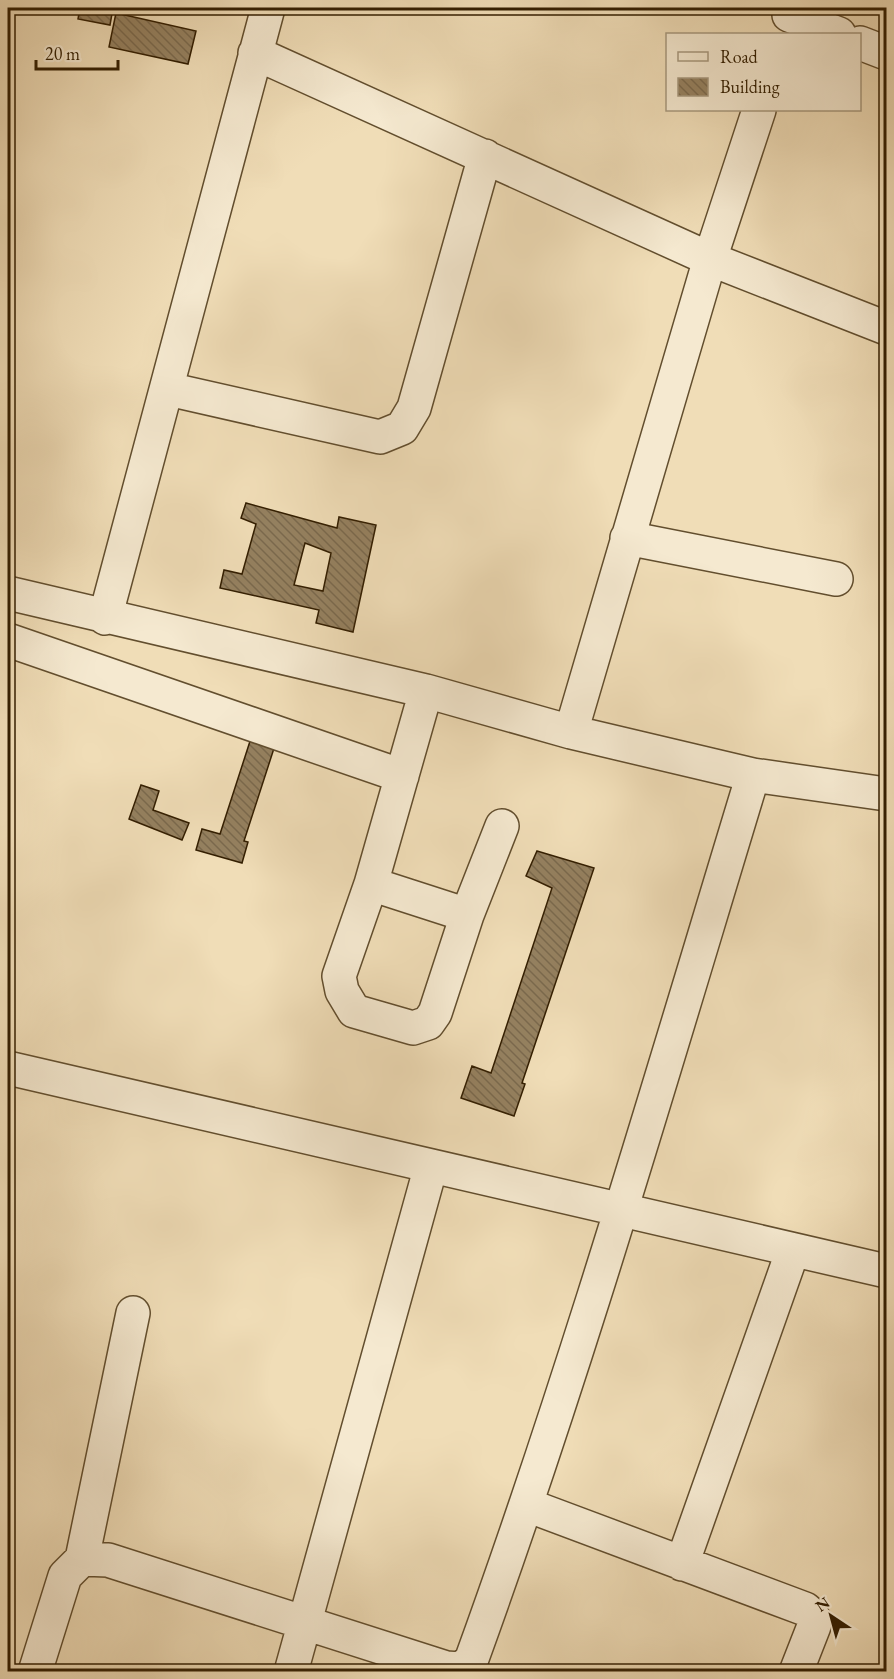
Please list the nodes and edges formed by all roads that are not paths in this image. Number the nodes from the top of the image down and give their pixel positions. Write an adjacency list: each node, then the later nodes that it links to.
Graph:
1 (268, 8): 5 (street)
2 (788, 19): 3 (street)
3 (836, 33)
4 (861, 43): 6 (street)
5 (255, 53): 8 (street); 11 (street)
6 (886, 53)
7 (759, 111): 9 (street)
8 (484, 156): 9 (street); 11 (street)
9 (710, 259): 10 (street); 12 (street)
10 (886, 328)
11 (168, 389): 15 (street)
12 (627, 538): 13 (street); 18 (street)
13 (836, 579)
14 (8, 592): 15 (street)
15 (105, 618): 17 (street)
16 (8, 640): 20 (street)
17 (426, 691): 18 (street); 20 (street)
18 (571, 732): 19 (street)
19 (753, 775): 21 (street); 27 (street)
20 (402, 776): 23 (street)
21 (886, 794)
22 (502, 826): 24 (street)
23 (371, 884): 24 (street); 24 (street)
24 (467, 915)
25 (8, 1068): 26 (street)
26 (431, 1166): 27 (street); 34 (street)
27 (621, 1210): 28 (street); 31 (street)
28 (793, 1250): 29 (street); 33 (street)
29 (886, 1271)
30 (133, 1313): 32 (street)
31 (527, 1505): 33 (street); 35 (street)
32 (82, 1559): 34 (street); 36 (street)
33 (682, 1564): 38 (street)
34 (304, 1622): 35 (street); 37 (street)
35 (462, 1670)
36 (35, 1671)
37 (291, 1671)
38 (796, 1671)

